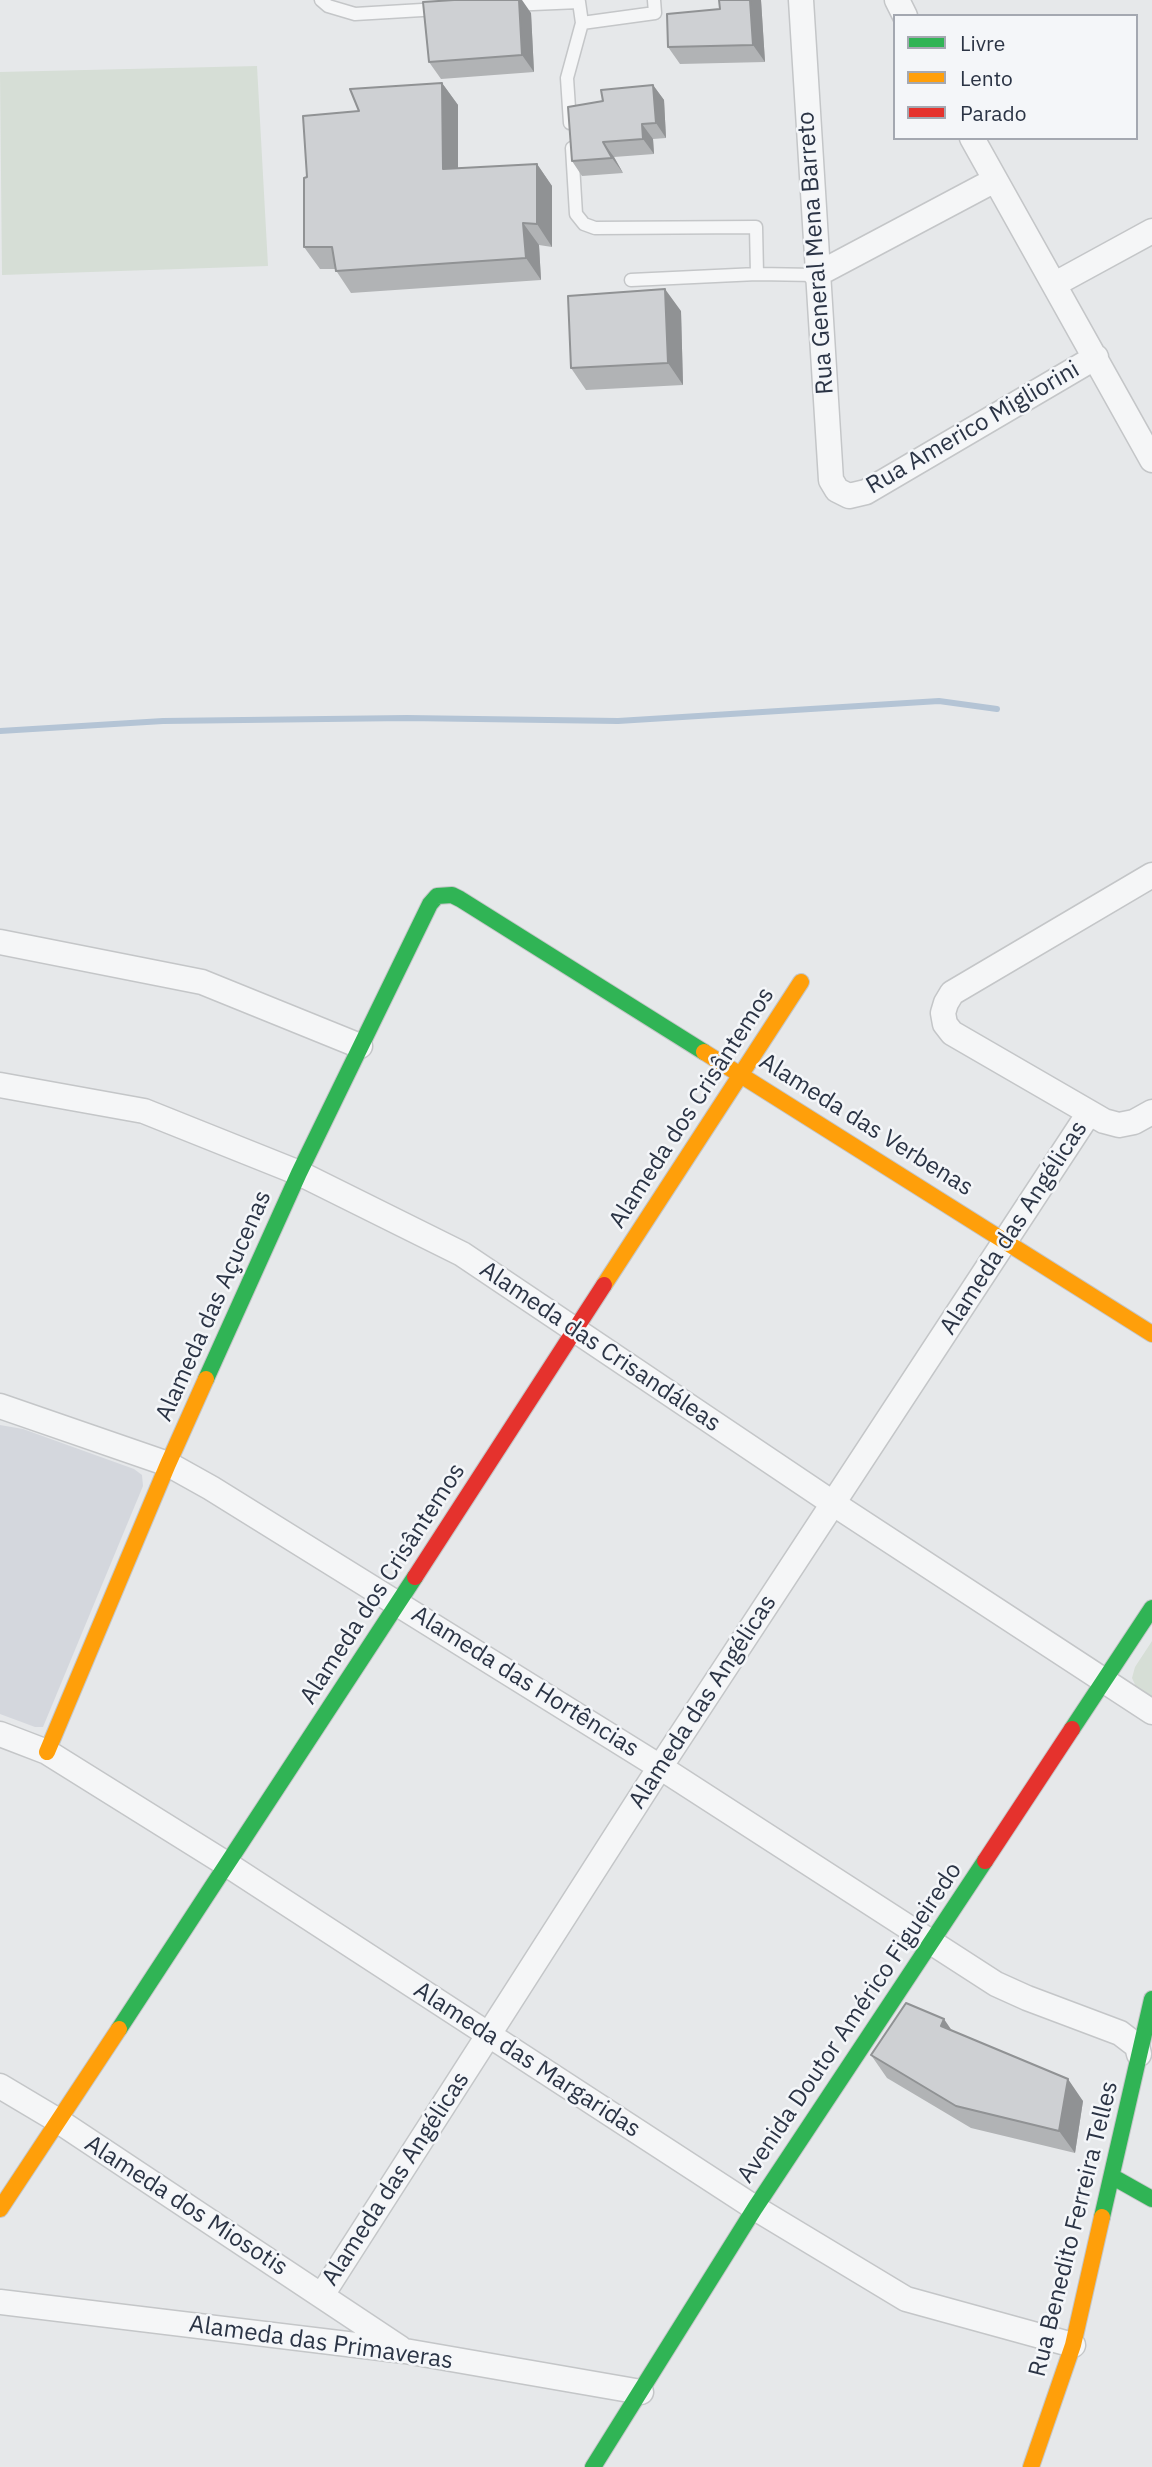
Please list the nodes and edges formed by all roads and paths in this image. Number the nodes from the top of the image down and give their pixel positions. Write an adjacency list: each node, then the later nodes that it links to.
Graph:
1 (321, 0): 5 (lane)
2 (654, 0): 6 (lane)
3 (801, 0): 11 (street, Rua General Mena Barreto)
4 (495, 6): 6 (lane)
5 (453, 9)
6 (582, 23): 10 (lane)
7 (973, 140): 8 (street)
8 (995, 180): 11 (street); 13 (street)
9 (1152, 231): 13 (street)
10 (757, 274): 11 (lane); 12 (lane)
11 (816, 275): 16 (street, Rua General Mena Barreto)
12 (632, 280)
13 (1055, 284): 14 (street)
14 (1096, 357): 15 (street); 16 (street, Rua Americo Migliorini)
15 (1152, 460)
16 (849, 496)
17 (1152, 875): 25 (street)
18 (446, 894): 21 (street, Alameda das Açucenas); 22 (street, Alameda das Verbenas)
19 (0, 946): 21 (street)
20 (801, 982): 22 (street, Alameda dos Crisântemos)
21 (360, 1045): 26 (street, Alameda das Açucenas)
22 (742, 1074): 27 (street, Alameda das Verbenas); 28 (street, Alameda dos Crisântemos)
23 (0, 1085): 26 (street, Alameda das Crisandáleas)
24 (1152, 1112): 25 (street)
25 (1089, 1113): 27 (street, Alameda das Angélicas)
26 (299, 1173): 28 (street, Alameda das Crisandáleas); 31 (street, Alameda das Açucenas)
27 (1007, 1241): 29 (street, Alameda das Verbenas); 32 (street, Alameda das Angélicas)
28 (575, 1331): 32 (street, Alameda das Crisandáleas); 33 (street, Alameda dos Crisântemos)
29 (1152, 1334)
30 (0, 1406): 31 (street, Alameda das Hortências)
31 (168, 1464): 33 (street, Alameda das Hortências); 38 (street, Alameda das Açucenas)
32 (834, 1504): 35 (street, Alameda das Crisandáleas); 39 (street, Alameda das Angélicas)
33 (398, 1602): 39 (street, Alameda das Hortências); 40 (street, Alameda dos Crisântemos)
34 (1152, 1608): 35 (street, Avenida Doutor Américo Figueiredo)
35 (1104, 1680): 36 (street, Alameda das Crisandáleas); 41 (street, Avenida Doutor Américo Figueiredo)
36 (1152, 1712)
37 (0, 1734): 38 (street, Alameda das Margaridas)
38 (47, 1752): 40 (street, Alameda das Margaridas)
39 (660, 1767): 41 (street, Alameda das Hortências); 43 (street, Alameda das Angélicas)
40 (228, 1865): 43 (street, Alameda das Margaridas); 46 (street, Alameda dos Crisântemos)
41 (931, 1943): 44 (street, Alameda das Hortências); 49 (street, Avenida Doutor Américo Figueiredo)
42 (1152, 1999): 44 (street, Rua Benedito Ferreira Telles)
43 (488, 2034): 49 (street, Alameda das Margaridas); 51 (street, Alameda das Angélicas)
44 (1139, 2054): 47 (street, Rua Benedito Ferreira Telles)
45 (0, 2086): 46 (street, Alameda dos Miosotis)
46 (57, 2120): 50 (street, Alameda dos Crisântemos); 51 (street, Alameda dos Miosotis)
47 (1113, 2177): 48 (street); 55 (street, Rua Benedito Ferreira Telles)
48 (1152, 2199)
49 (755, 2208): 55 (street, Alameda das Margaridas); 57 (street, Avenida Doutor Américo Figueiredo)
50 (0, 2209)
51 (322, 2295): 53 (street, Alameda dos Miosotis)
52 (0, 2302): 54 (street, Alameda das Primaveras)
53 (357, 2319): 54 (street); 56 (street, Alameda dos Miosotis)
54 (345, 2344): 56 (street, Alameda das Primaveras)
55 (1073, 2345): 59 (street, Rua Benedito Ferreira Telles)
56 (405, 2351): 57 (street, Alameda das Primaveras)
57 (641, 2392): 58 (street, Avenida Doutor Américo Figueiredo)
58 (593, 2467)
59 (1031, 2467)

